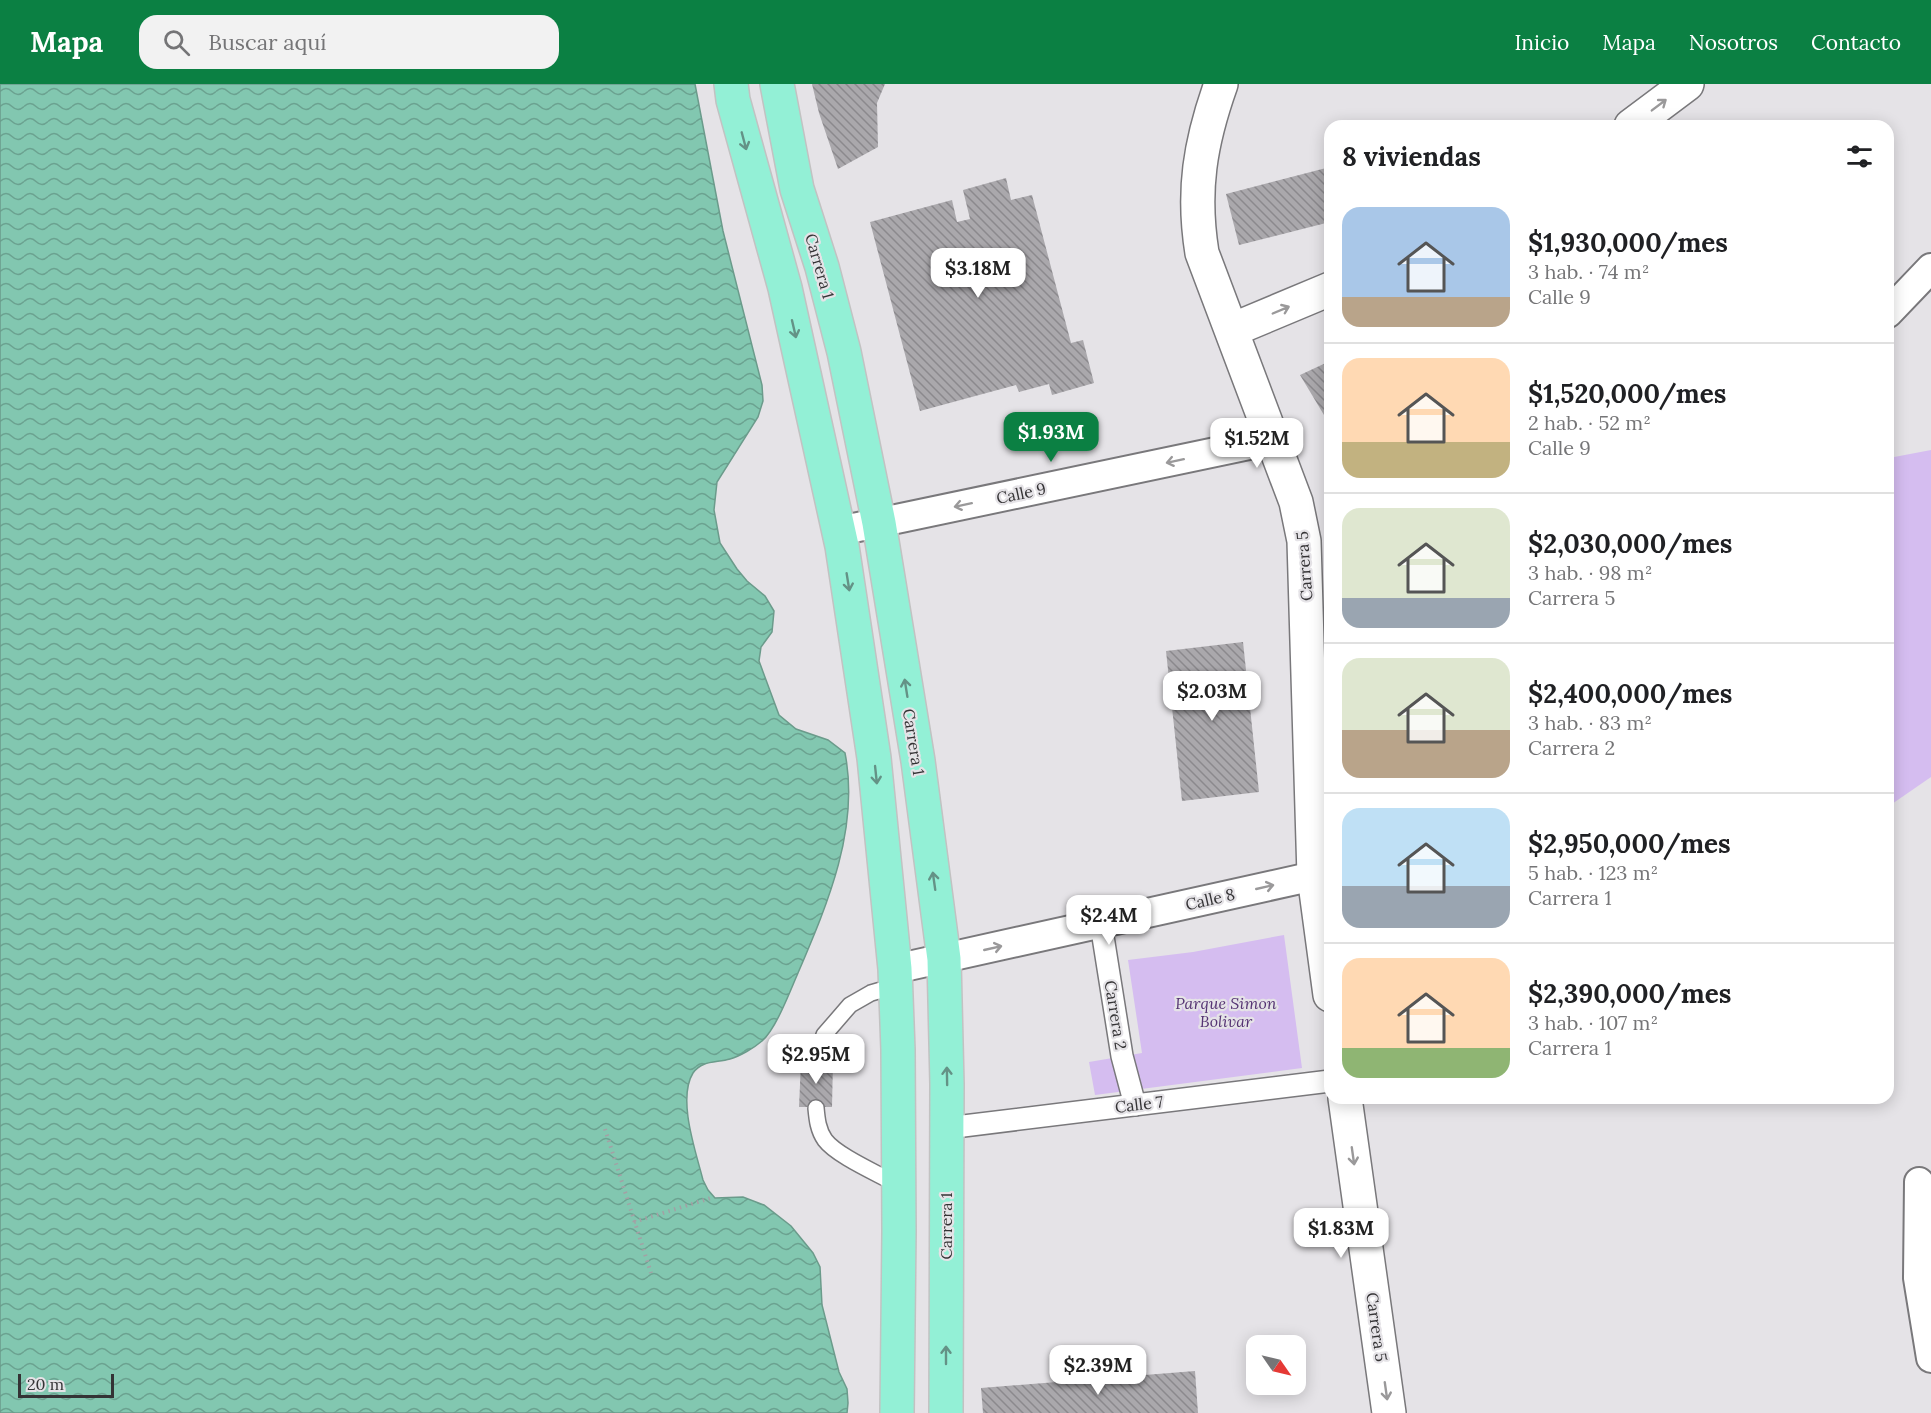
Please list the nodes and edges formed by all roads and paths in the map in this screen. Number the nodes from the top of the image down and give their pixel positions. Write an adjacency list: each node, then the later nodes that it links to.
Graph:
1 (730, 84): 12 (highway, one-way to 12)
2 (777, 84): 11 (highway, Carrera 1)
3 (1221, 84): 9 (street, Carrera 5)
4 (1687, 84): 5 (street, one-way to 4)
5 (1639, 120)
6 (1931, 268): 8 (street)
7 (1324, 292): 9 (street, one-way to 7)
8 (1894, 307)
9 (1232, 330): 10 (street, Carrera 5)
10 (1273, 440): 11 (street, Calle 9, one-way to 11); 13 (street, Carrera 5)
11 (879, 523): 12 (street, Calle 9); 16 (highway, Carrera 1, one-way to 11)
12 (839, 531): 17 (highway, one-way to 17)
13 (1314, 876): 14 (street, Calle 8, one-way to 13); 15 (street, Carrera 5)
14 (1101, 924): 16 (street, Calle 8, one-way to 14); 21 (street, Carrera 2)
15 (1324, 950)
16 (944, 959): 17 (street, Calle 8); 23 (highway, Carrera 1, one-way to 16)
17 (895, 977): 18 (lane); 26 (highway)
18 (815, 1062)
19 (1324, 1082): 21 (street, Calle 7)
20 (1346, 1104): 33 (street, Carrera 5, one-way to 33)
21 (1135, 1105): 23 (street, Calle 7)
22 (816, 1108): 26 (lane)
23 (947, 1128): 32 (highway, Carrera 1, one-way to 23)
24 (605, 1129): 28 (path)
25 (1919, 1182): 30 (street)
26 (898, 1185): 31 (highway)
27 (714, 1197): 28 (path)
28 (634, 1222): 29 (path)
29 (651, 1273)
30 (1931, 1358)
31 (897, 1413)
32 (946, 1413)
33 (1389, 1413)

